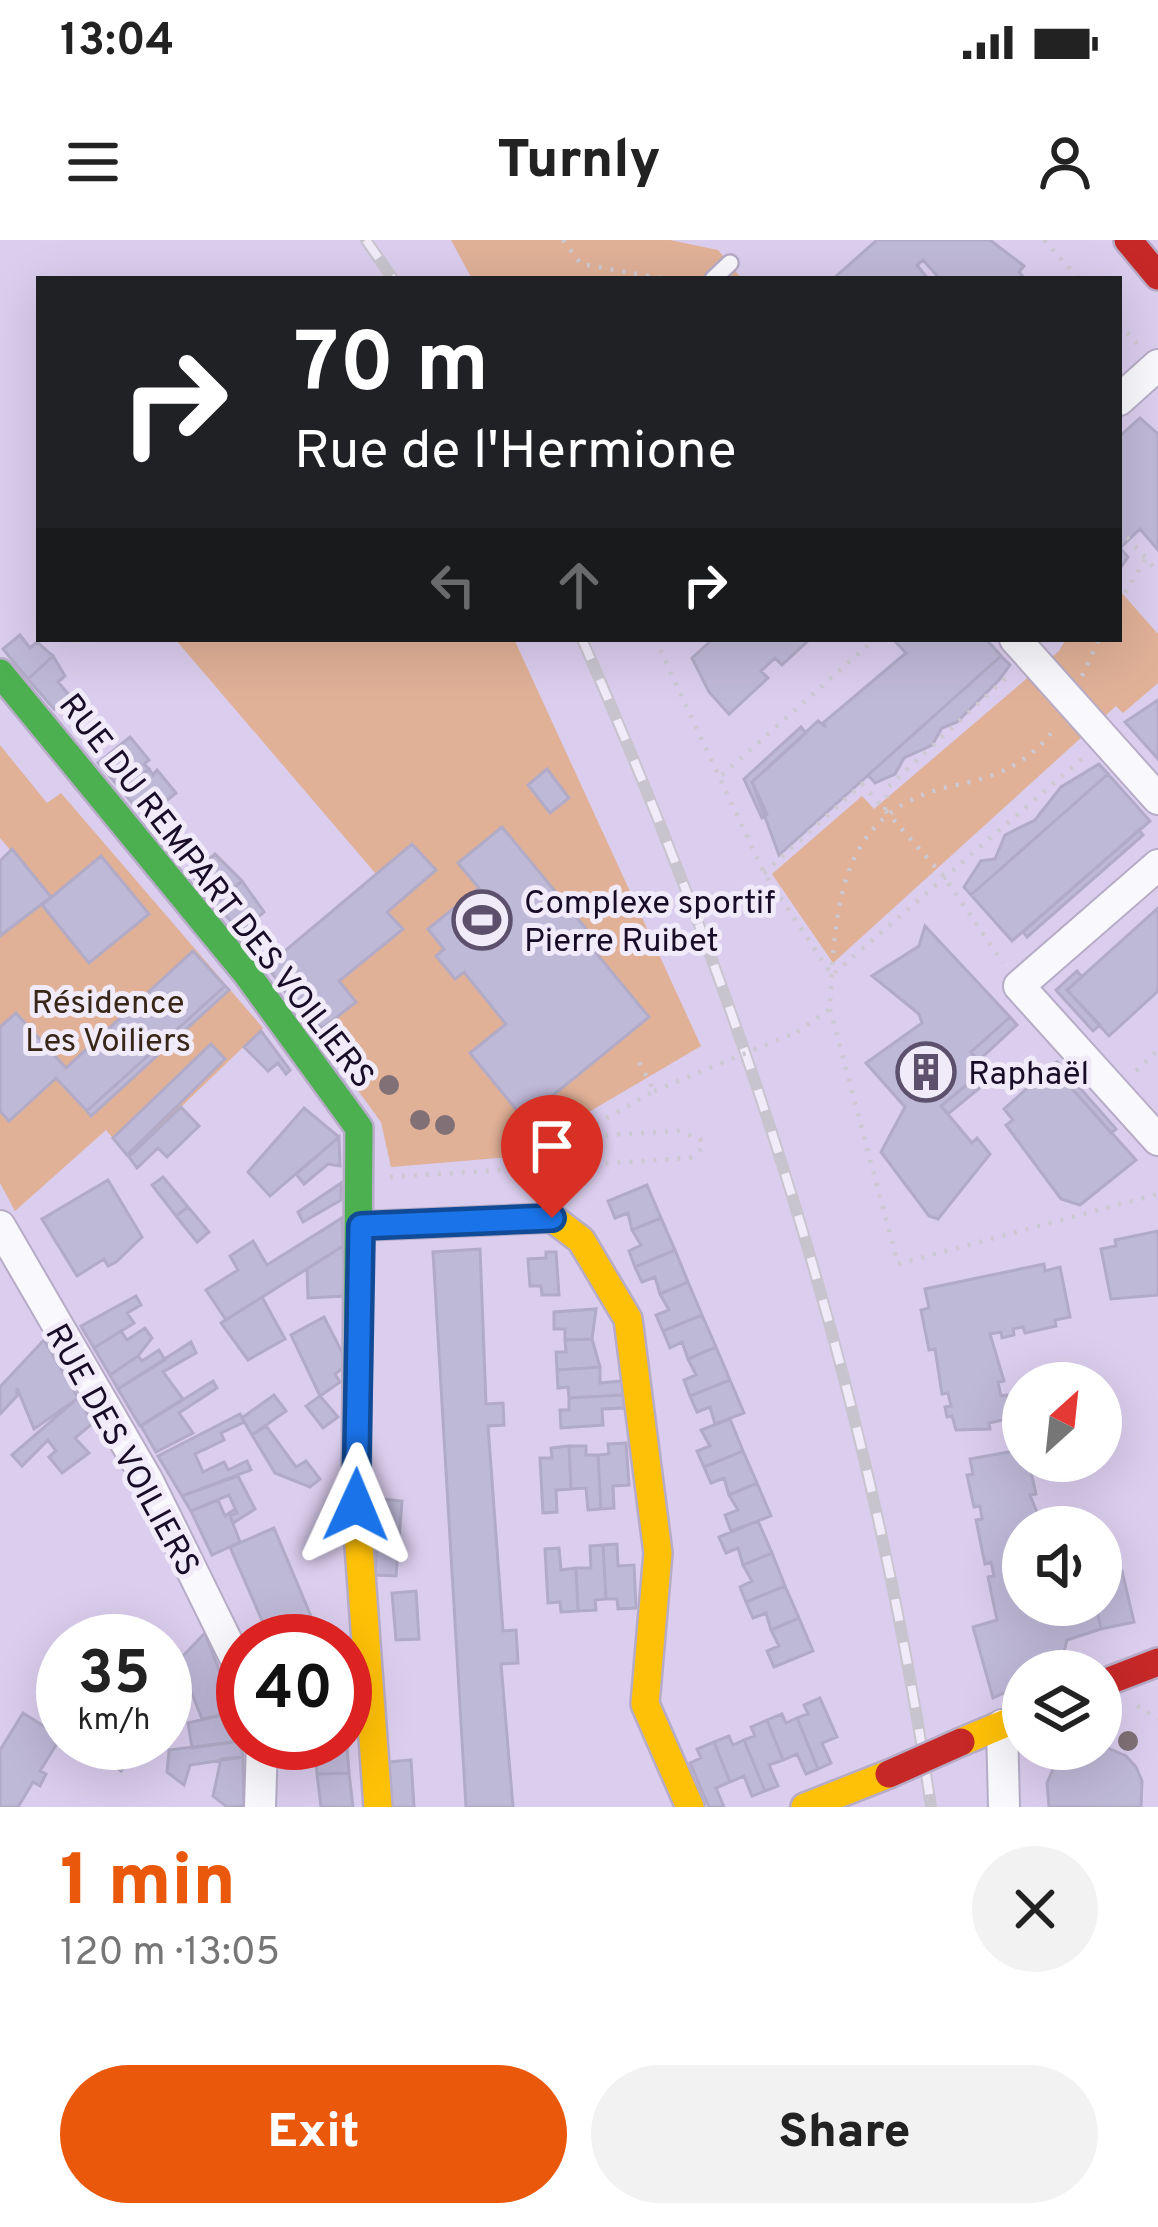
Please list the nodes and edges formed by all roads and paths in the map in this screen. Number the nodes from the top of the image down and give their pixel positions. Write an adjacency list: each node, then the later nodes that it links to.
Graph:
1 (563, 240): 7 (path)
2 (1044, 240): 9 (path)
3 (1128, 240): 10 (street)
4 (1145, 240): 5 (street)
5 (1158, 249)
6 (730, 263): 8 (lane)
7 (649, 276)
8 (716, 276)
9 (1076, 276)
10 (1158, 276)
11 (1158, 365): 12 (street)
12 (1122, 397)
13 (1122, 532): 14 (path)
14 (1146, 558): 15 (path); 16 (path)
15 (1158, 572)
16 (1122, 598)
17 (656, 642): 24 (path)
18 (872, 642): 24 (path)
19 (1099, 642): 22 (path)
20 (1023, 647): 22 (street); 26 (path)
21 (0, 673): 39 (street, RUE DU REMPART DES VOILIERS)
22 (1071, 699): 23 (street); 26 (path)
23 (1106, 739): 25 (street); 29 (path)
24 (721, 776): 28 (path)
25 (1158, 799)
26 (885, 813): 28 (path); 29 (path); 30 (path)
27 (1158, 865): 31 (street)
28 (764, 873): 30 (path)
29 (944, 878): 30 (path); 31 (path)
30 (832, 975): 32 (path)
31 (1019, 986): 37 (street)
32 (830, 1009): 34 (path, bridge); 40 (path)
33 (638, 1060): 34 (path)
34 (654, 1091): 36 (path)
35 (561, 1124): 36 (path)
36 (571, 1137): 38 (path); 38 (path)
37 (1158, 1140)
38 (570, 1163): 39 (path)
39 (360, 1178): 42 (street, RUE DU REMPART DES VOILIERS)
40 (1158, 1194)
41 (0, 1226): 44 (street, RUE DES VOILIERS)
42 (361, 1226): 43 (street, RUE DU REMPART DES VOILIERS); 53 (street)
43 (356, 1614)
44 (216, 1619)
45 (1158, 1662): 46 (street)
46 (1122, 1676)
47 (1002, 1725): 54 (street, bridge)
48 (261, 1770): 51 (street)
49 (371, 1770): 52 (street, RUE DU REMPART DES VOILIERS)
50 (1007, 1770): 55 (street)
51 (260, 1807)
52 (378, 1807)
53 (690, 1807)
54 (806, 1807)
55 (1004, 1807)

